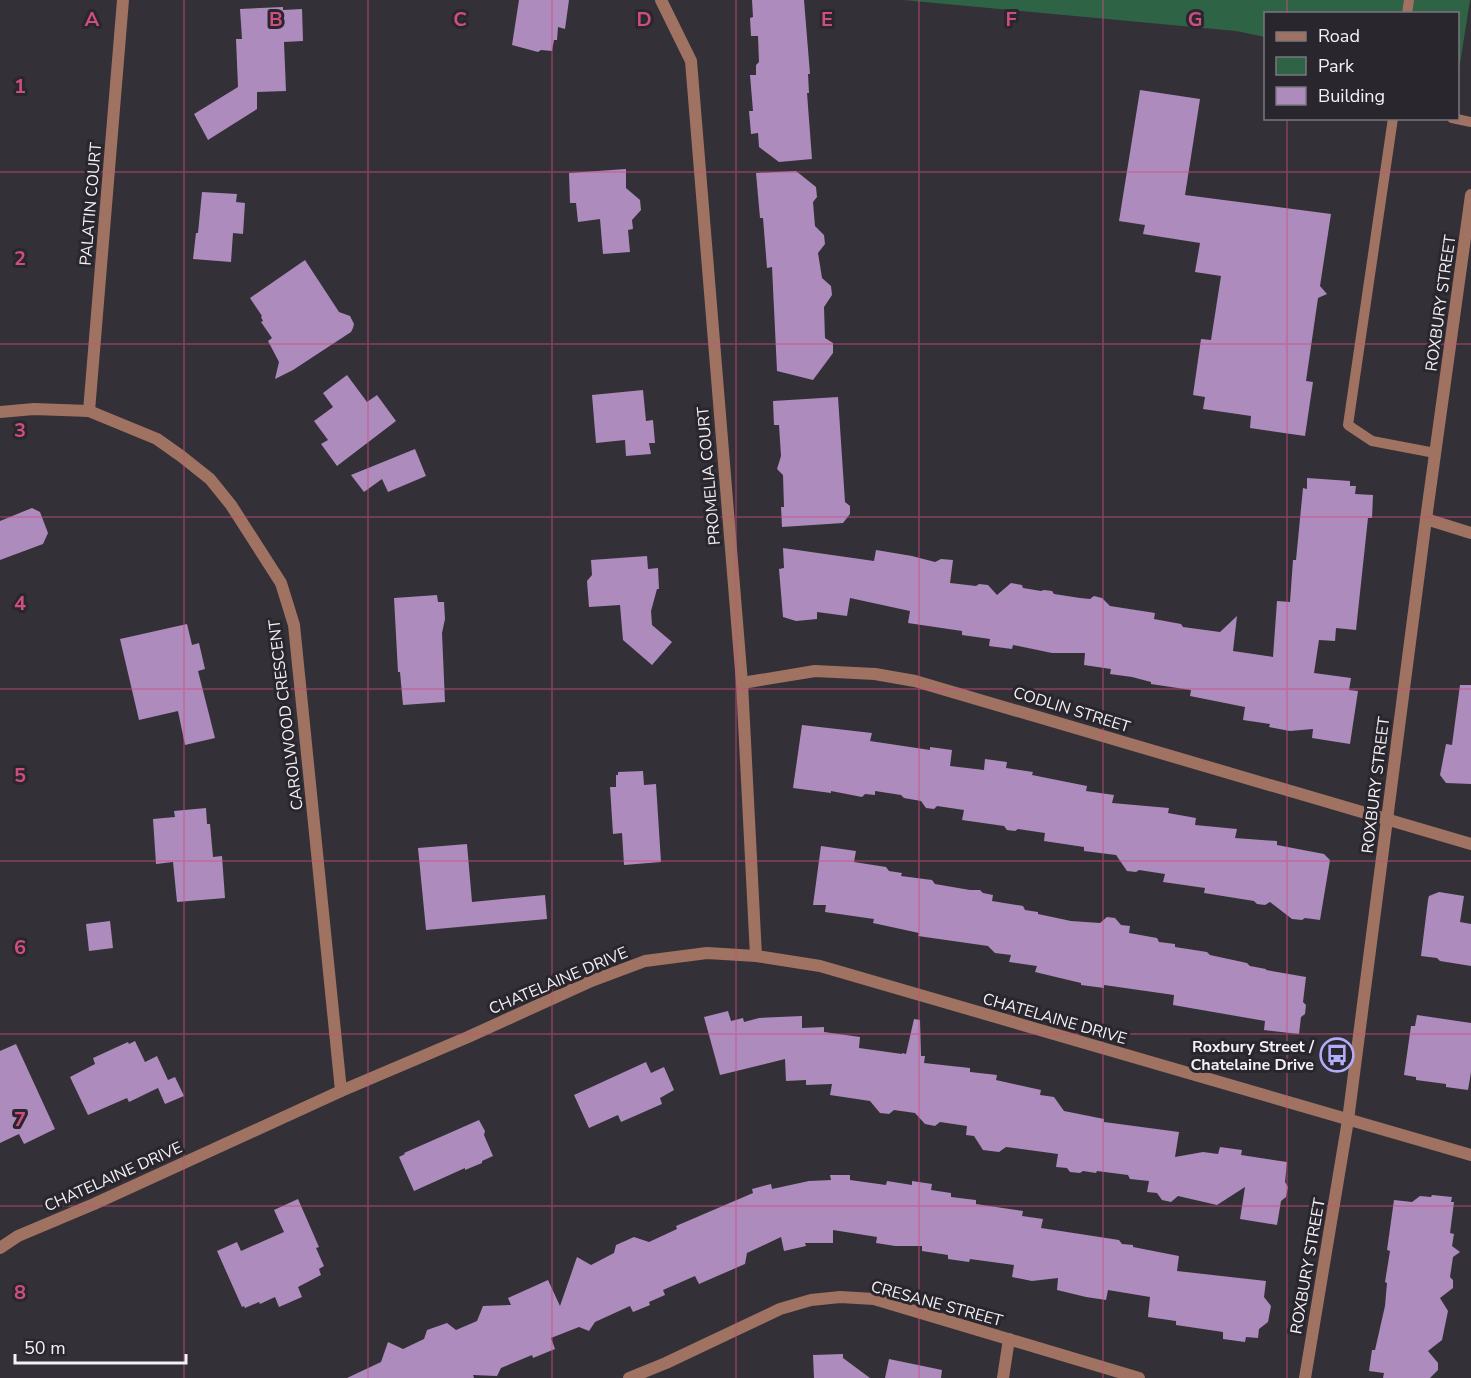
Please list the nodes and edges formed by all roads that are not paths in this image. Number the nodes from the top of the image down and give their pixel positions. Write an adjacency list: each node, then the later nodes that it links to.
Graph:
1 (123, 0): 6 (street, PALATIN COURT)
2 (661, 0): 11 (street, PROMELIA COURT)
3 (1393, 120): 8 (lane)
4 (1471, 195): 5 (street, ROXBURY STREET)
5 (1469, 226): 8 (street, ROXBURY STREET)
6 (89, 411): 7 (street, CAROLWOOD CRESCENT); 15 (street, CAROLWOOD CRESCENT)
7 (0, 412)
8 (1435, 453): 9 (street, ROXBURY STREET)
9 (1426, 519): 10 (street); 12 (street, ROXBURY STREET)
10 (1471, 532)
11 (742, 683): 12 (street, CODLIN STREET); 14 (street, PROMELIA COURT)
12 (1387, 820): 13 (street, CODLIN STREET); 16 (street, ROXBURY STREET)
13 (1471, 844)
14 (756, 956): 15 (street, CHATELAINE DRIVE); 16 (street, CHATELAINE DRIVE)
15 (341, 1091): 18 (street, CHATELAINE DRIVE)
16 (1348, 1120): 17 (street, CHATELAINE DRIVE); 23 (street, ROXBURY STREET)
17 (1471, 1155)
18 (0, 1248)
19 (1009, 1339): 20 (street, CRESANE STREET); 21 (street); 22 (street, CRESANE STREET)
20 (629, 1378)
21 (1003, 1378)
22 (1139, 1378)
23 (1305, 1378)

